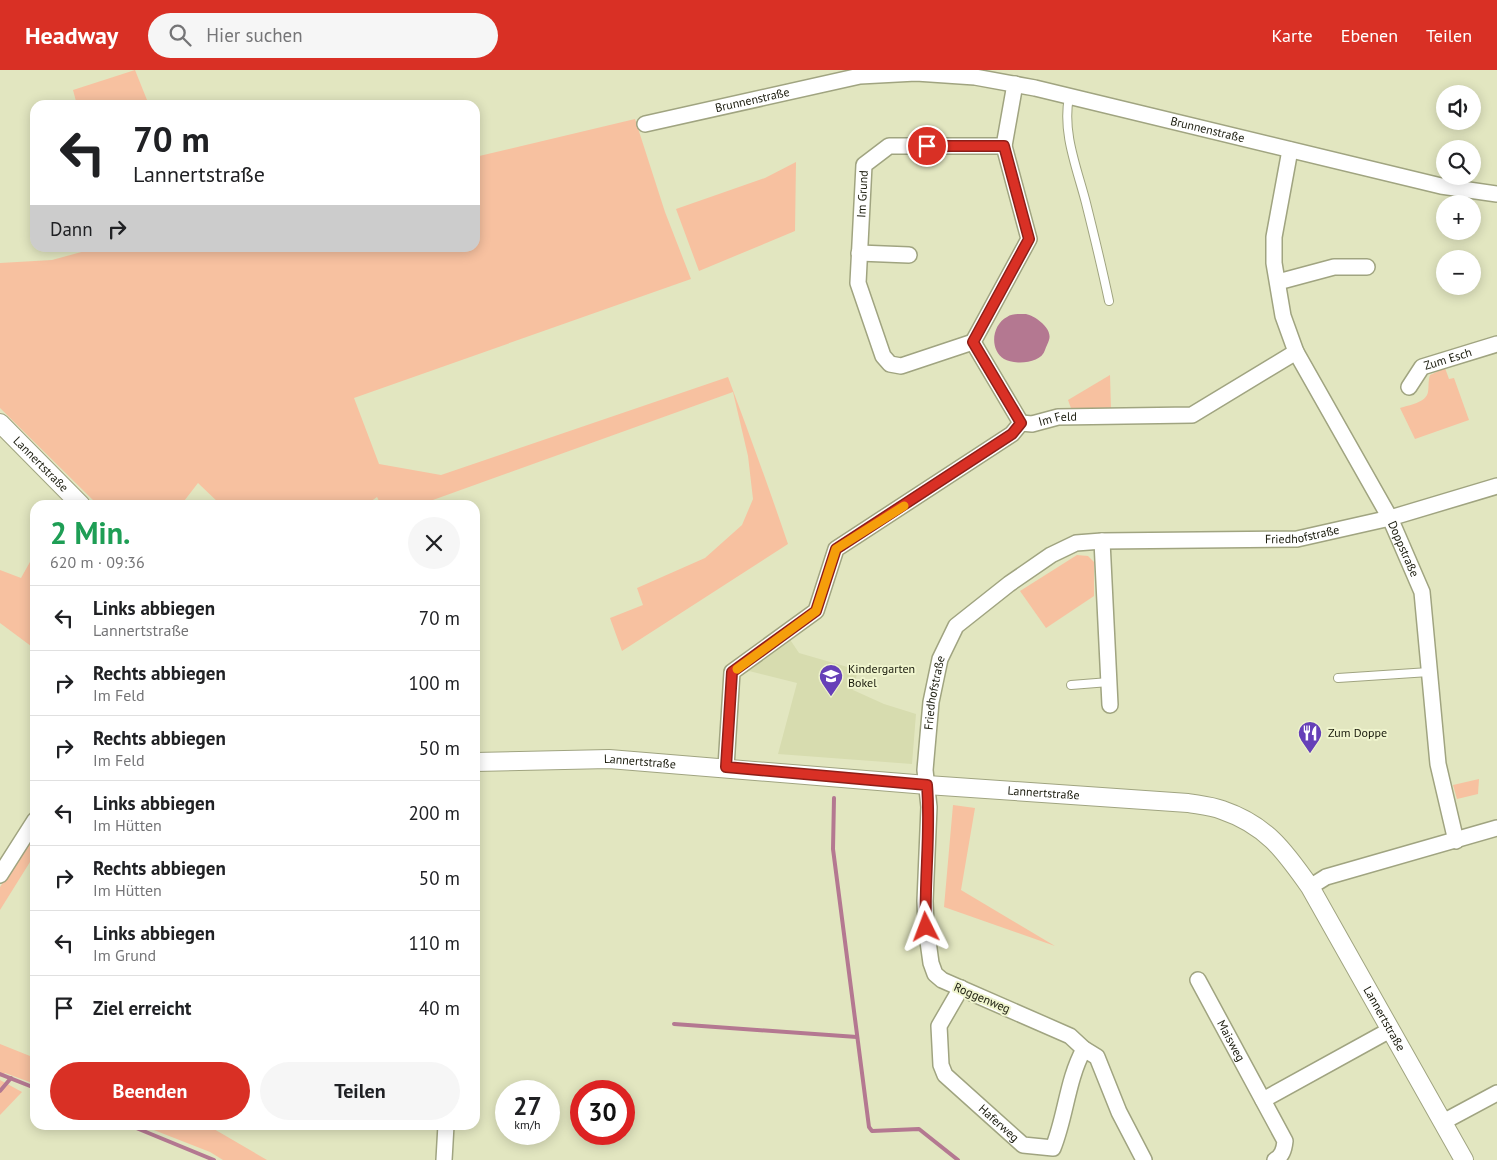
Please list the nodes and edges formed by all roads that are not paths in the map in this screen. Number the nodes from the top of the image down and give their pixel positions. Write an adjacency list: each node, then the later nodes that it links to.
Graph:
1 (913, 71): 2 (street, Brunnenstraße); 3 (street, Brunnenstraße)
2 (862, 73): 5 (street, Brunnenstraße)
3 (1015, 84): 4 (street, Brunnenstraße); 6 (street)
4 (1068, 97): 7 (street, Brunnenstraße); 13 (lane)
5 (645, 124)
6 (1004, 146): 9 (street, Im Grund); 14 (street)
7 (1290, 150): 8 (street, Brunnenstraße); 12 (street, Doppstraße)
8 (1497, 195)
9 (859, 253): 10 (street); 14 (street, Im Grund)
10 (909, 255)
11 (1367, 267): 12 (street)
12 (1278, 282): 16 (street, Doppstraße)
13 (1109, 301)
14 (973, 342): 19 (street)
15 (1497, 344): 17 (street, Zum Esch)
16 (1296, 352): 19 (street, Im Feld); 22 (street, Doppstraße)
17 (1409, 387)
18 (0, 423): 21 (street, Lannertstraße)
19 (1021, 423): 30 (street, Im Feld)
20 (1497, 486): 22 (street, Friedhofstraße)
21 (76, 500)
22 (1390, 518): 23 (street, Friedhofstraße); 24 (street, Doppstraße)
23 (1102, 541): 26 (street); 31 (street, Friedhofstraße)
24 (1429, 672): 25 (lane); 34 (street, Doppstraße)
25 (1338, 678)
26 (1109, 682): 27 (lane); 28 (street)
27 (1071, 684)
28 (1110, 705)
29 (480, 762): 30 (street, Lannertstraße)
30 (726, 767): 31 (street, Lannertstraße)
31 (927, 785): 36 (street, Lannertstraße); 38 (street, Roggenweg)
32 (30, 828): 35 (street)
33 (1497, 828): 34 (street)
34 (1456, 841): 36 (street)
35 (0, 874)
36 (1310, 887): 39 (street, Lannertstraße)
37 (1198, 980): 42 (street, Maisweg)
38 (961, 988): 40 (street, Roggenweg); 40 (street, Haferweg)
39 (1390, 1030): 42 (street); 43 (street, Lannertstraße)
40 (1084, 1049): 46 (street, Roggenweg)
41 (1497, 1093): 43 (street)
42 (1263, 1100): 47 (street)
43 (1443, 1122): 48 (street, Lannertstraße)
44 (446, 1130): 45 (street)
45 (444, 1160)
46 (1144, 1160)
47 (1274, 1160)
48 (1464, 1160)

